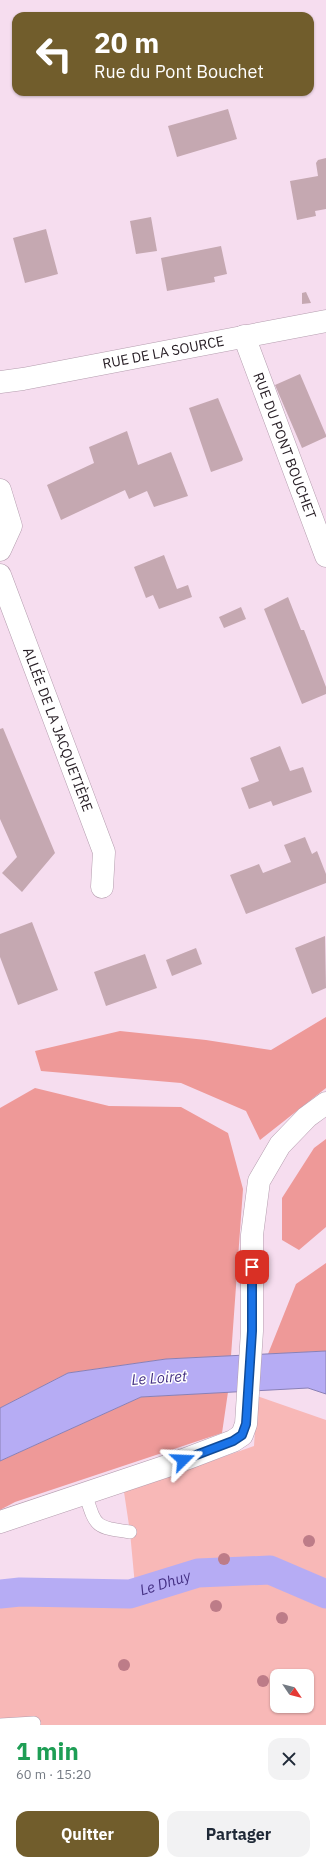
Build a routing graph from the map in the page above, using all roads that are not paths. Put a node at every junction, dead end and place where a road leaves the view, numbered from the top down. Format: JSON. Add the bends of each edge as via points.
{"nodes":[{"id":1,"x":326,"y":320,"type":"edge"},
{"id":2,"x":244,"y":336,"type":"junction"},
{"id":3,"x":0,"y":382,"type":"edge"},
{"id":4,"x":0,"y":490,"type":"edge"},
{"id":5,"x":0,"y":550,"type":"edge"},
{"id":6,"x":326,"y":556,"type":"edge"},
{"id":7,"x":0,"y":575,"type":"edge"},
{"id":8,"x":102,"y":887,"type":"dead end"},
{"id":9,"x":326,"y":1103,"type":"edge"},
{"id":10,"x":85,"y":1493,"type":"junction"},
{"id":11,"x":0,"y":1522,"type":"edge"},
{"id":12,"x":130,"y":1532,"type":"dead end"},
{"id":13,"x":34,"y":1723,"type":"dead end"},
{"id":14,"x":0,"y":1725,"type":"edge"}],
"edges":[{"from":1,"to":2,"type":"street","name":"RUE DE LA SOURCE"},
{"from":2,"to":3,"type":"street","name":"RUE DE LA SOURCE"},
{"from":2,"to":6,"type":"street","name":"RUE DU PONT BOUCHET"},
{"from":4,"to":5,"type":"street","via":[[11,526]]},
{"from":7,"to":8,"type":"street","name":"ALLÉE DE LA JACQUETIÈRE","via":[[104,852]]},
{"from":9,"to":10,"type":"street","via":[[308,1116],[280,1145],[259,1181],[252,1235],[252,1331],[246,1424],[242,1435],[233,1441],[170,1465]]},
{"from":10,"to":11,"type":"street"},
{"from":10,"to":12,"type":"lane","via":[[98,1525]]},
{"from":13,"to":14,"type":"lane"}]}
